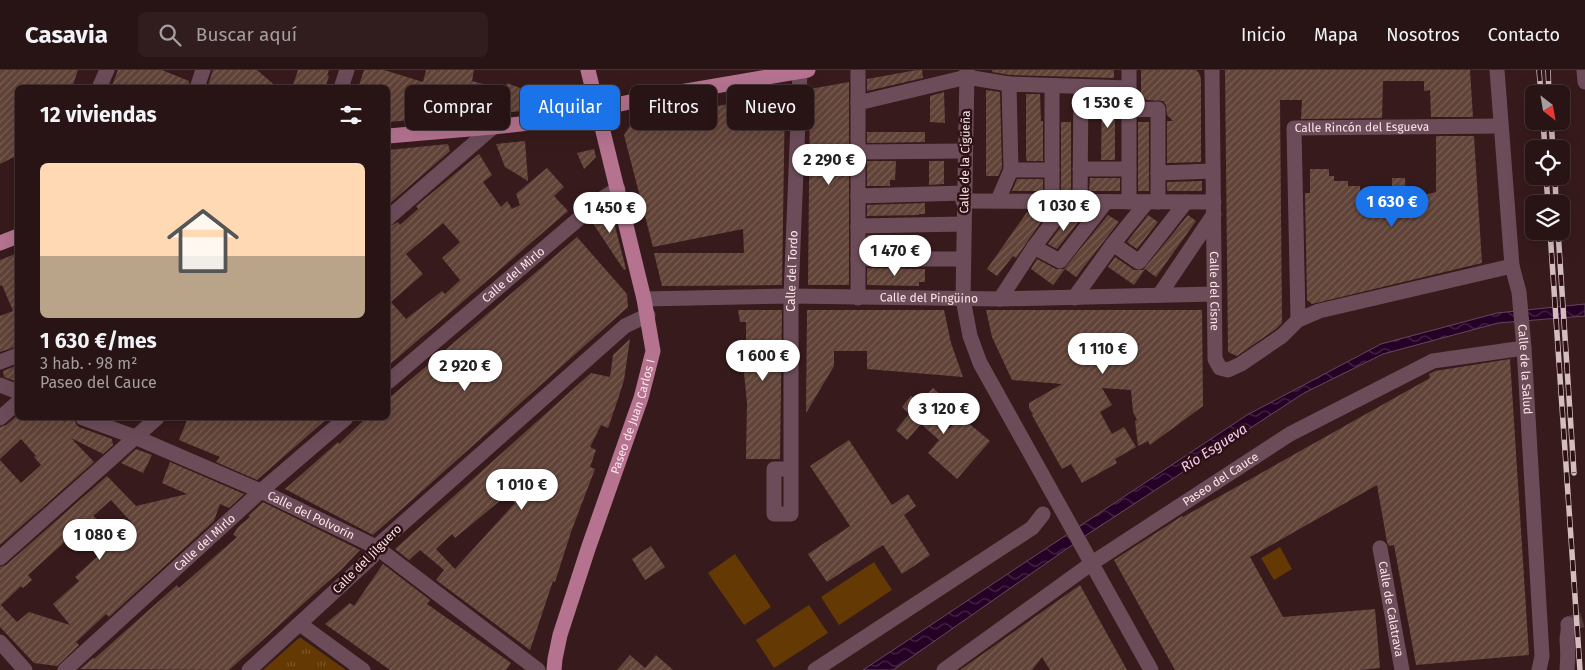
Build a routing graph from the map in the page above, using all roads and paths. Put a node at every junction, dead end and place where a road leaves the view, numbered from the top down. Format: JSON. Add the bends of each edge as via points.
{"nodes":[{"id":1,"x":107,"y":70,"type":"edge"},
{"id":2,"x":204,"y":70,"type":"edge"},
{"id":3,"x":347,"y":70,"type":"edge"},
{"id":4,"x":588,"y":70,"type":"edge"},
{"id":5,"x":858,"y":70,"type":"edge"},
{"id":6,"x":1129,"y":70,"type":"edge"},
{"id":7,"x":1212,"y":70,"type":"edge"},
{"id":8,"x":1498,"y":70,"type":"edge"},
{"id":9,"x":1584,"y":70,"type":"edge"},
{"id":10,"x":804,"y":71,"type":"edge"},
{"id":11,"x":967,"y":74,"type":"edge"},
{"id":12,"x":1585,"y":82,"type":"edge"},
{"id":13,"x":1009,"y":84,"type":"junction"},
{"id":14,"x":100,"y":85,"type":"edge"},
{"id":15,"x":198,"y":85,"type":"edge"},
{"id":16,"x":341,"y":85,"type":"edge"},
{"id":17,"x":592,"y":85,"type":"edge"},
{"id":18,"x":1052,"y":86,"type":"junction"},
{"id":19,"x":1081,"y":86,"type":"junction"},
{"id":20,"x":1129,"y":88,"type":"junction"},
{"id":21,"x":858,"y":103,"type":"junction"},
{"id":22,"x":620,"y":104,"type":"edge"},
{"id":23,"x":1129,"y":110,"type":"junction"},
{"id":24,"x":1501,"y":126,"type":"junction"},
{"id":25,"x":467,"y":130,"type":"edge"},
{"id":26,"x":491,"y":130,"type":"edge"},
{"id":27,"x":603,"y":130,"type":"edge"},
{"id":28,"x":390,"y":136,"type":"edge"},
{"id":29,"x":965,"y":151,"type":"junction"},
{"id":30,"x":858,"y":152,"type":"junction"},
{"id":31,"x":1080,"y":169,"type":"junction"},
{"id":32,"x":1011,"y":170,"type":"junction"},
{"id":33,"x":1052,"y":170,"type":"junction"},
{"id":34,"x":1129,"y":170,"type":"junction"},
{"id":35,"x":1213,"y":172,"type":"junction"},
{"id":36,"x":1158,"y":174,"type":"junction"},
{"id":37,"x":618,"y":190,"type":"junction"},
{"id":38,"x":858,"y":196,"type":"junction"},
{"id":39,"x":964,"y":197,"type":"junction"},
{"id":40,"x":998,"y":200,"type":"junction"},
{"id":41,"x":1052,"y":201,"type":"junction"},
{"id":42,"x":1074,"y":202,"type":"junction"},
{"id":43,"x":1106,"y":202,"type":"junction"},
{"id":44,"x":1129,"y":202,"type":"junction"},
{"id":45,"x":1153,"y":202,"type":"junction"},
{"id":46,"x":1186,"y":202,"type":"junction"},
{"id":47,"x":1214,"y":208,"type":"junction"},
{"id":48,"x":390,"y":216,"type":"edge"},
{"id":49,"x":963,"y":224,"type":"junction"},
{"id":50,"x":858,"y":226,"type":"junction"},
{"id":51,"x":15,"y":237,"type":"edge"},
{"id":52,"x":0,"y":243,"type":"edge"},
{"id":53,"x":1113,"y":244,"type":"junction"},
{"id":54,"x":1034,"y":247,"type":"junction"},
{"id":55,"x":858,"y":259,"type":"junction"},
{"id":56,"x":963,"y":259,"type":"junction"},
{"id":57,"x":1512,"y":266,"type":"junction"},
{"id":58,"x":1160,"y":294,"type":"junction"},
{"id":59,"x":1214,"y":294,"type":"junction"},
{"id":60,"x":791,"y":296,"type":"junction"},
{"id":61,"x":858,"y":298,"type":"junction"},
{"id":62,"x":1074,"y":298,"type":"junction"},
{"id":63,"x":644,"y":299,"type":"junction"},
{"id":64,"x":963,"y":299,"type":"junction"},
{"id":65,"x":1000,"y":299,"type":"junction"},
{"id":66,"x":648,"y":315,"type":"junction"},
{"id":67,"x":1298,"y":320,"type":"junction"},
{"id":68,"x":1524,"y":348,"type":"junction"},
{"id":69,"x":15,"y":356,"type":"edge"},
{"id":70,"x":0,"y":362,"type":"edge"},
{"id":71,"x":390,"y":380,"type":"edge"},
{"id":72,"x":0,"y":385,"type":"edge"},
{"id":73,"x":15,"y":391,"type":"edge"},
{"id":74,"x":15,"y":405,"type":"edge"},
{"id":75,"x":0,"y":418,"type":"edge"},
{"id":76,"x":88,"y":420,"type":"edge"},
{"id":77,"x":155,"y":420,"type":"edge"},
{"id":78,"x":344,"y":420,"type":"edge"},
{"id":79,"x":135,"y":437,"type":"junction"},
{"id":80,"x":791,"y":469,"type":"dead end"},
{"id":81,"x":261,"y":490,"type":"junction"},
{"id":82,"x":1043,"y":514,"type":"dead end"},
{"id":83,"x":376,"y":547,"type":"junction"},
{"id":84,"x":1380,"y":548,"type":"dead end"},
{"id":85,"x":0,"y":558,"type":"edge"},
{"id":86,"x":1089,"y":558,"type":"junction"},
{"id":87,"x":300,"y":624,"type":"junction"},
{"id":88,"x":1568,"y":624,"type":"dead end"},
{"id":89,"x":0,"y":642,"type":"edge"},
{"id":90,"x":1535,"y":669,"type":"edge"},
{"id":91,"x":26,"y":670,"type":"edge"},
{"id":92,"x":65,"y":670,"type":"edge"},
{"id":93,"x":248,"y":670,"type":"edge"},
{"id":94,"x":363,"y":670,"type":"edge"},
{"id":95,"x":538,"y":670,"type":"edge"},
{"id":96,"x":554,"y":670,"type":"edge"},
{"id":97,"x":815,"y":670,"type":"edge"},
{"id":98,"x":944,"y":670,"type":"edge"},
{"id":99,"x":1151,"y":670,"type":"edge"},
{"id":100,"x":1402,"y":670,"type":"edge"},
{"id":101,"x":1566,"y":670,"type":"edge"}],
"edges":[{"from":1,"to":14,"type":"street"},
{"from":2,"to":15,"type":"street"},
{"from":3,"to":16,"type":"street"},
{"from":4,"to":17,"type":"main road","name":"Paseo de Juan Carlos I"},
{"from":5,"to":21,"type":"street"},
{"from":6,"to":20,"type":"street"},
{"from":7,"to":35,"type":"street","name":"Calle del Cisne"},
{"from":8,"to":24,"type":"street","name":"Calle de la Salud"},
{"from":9,"to":12,"type":"street"},
{"from":10,"to":22,"type":"main road"},
{"from":10,"to":60,"type":"street","name":"Calle del Tordo"},
{"from":11,"to":13,"type":"street"},
{"from":11,"to":21,"type":"street"},
{"from":11,"to":29,"type":"street","name":"Calle de la Cigüeña"},
{"from":13,"to":18,"type":"street"},
{"from":13,"to":32,"type":"street"},
{"from":18,"to":19,"type":"street"},
{"from":18,"to":33,"type":"street"},
{"from":19,"to":20,"type":"street"},
{"from":19,"to":31,"type":"street"},
{"from":20,"to":23,"type":"street"},
{"from":21,"to":30,"type":"street"},
{"from":23,"to":34,"type":"street"},
{"from":23,"to":36,"type":"street","via":[[1158,109]]},
{"from":24,"to":57,"type":"street","name":"Calle de la Salud"},
{"from":24,"to":67,"type":"street","name":"Calle Rincón del Esgueva","via":[[1294,128]]},
{"from":25,"to":28,"type":"main road"},
{"from":26,"to":48,"type":"street"},
{"from":27,"to":37,"type":"main road","name":"Paseo de Juan Carlos I"},
{"from":29,"to":30,"type":"street"},
{"from":29,"to":39,"type":"street","name":"Calle de la Cigüeña"},
{"from":30,"to":38,"type":"street"},
{"from":31,"to":34,"type":"street"},
{"from":31,"to":42,"type":"street"},
{"from":32,"to":33,"type":"street"},
{"from":32,"to":40,"type":"street"},
{"from":33,"to":41,"type":"street"},
{"from":34,"to":44,"type":"street"},
{"from":35,"to":36,"type":"street"},
{"from":35,"to":47,"type":"street","name":"Calle del Cisne"},
{"from":36,"to":45,"type":"street"},
{"from":37,"to":63,"type":"main road","name":"Paseo de Juan Carlos I"},
{"from":37,"to":71,"type":"street","name":"Calle del Mirlo","via":[[602,198]]},
{"from":38,"to":39,"type":"street"},
{"from":38,"to":50,"type":"street"},
{"from":39,"to":40,"type":"street"},
{"from":39,"to":49,"type":"street","name":"Calle de la Cigüeña"},
{"from":40,"to":41,"type":"street"},
{"from":41,"to":42,"type":"street"},
{"from":42,"to":43,"type":"street"},
{"from":42,"to":54,"type":"street"},
{"from":43,"to":44,"type":"street"},
{"from":43,"to":54,"type":"street","via":[[1060,261]]},
{"from":44,"to":45,"type":"street"},
{"from":45,"to":46,"type":"street"},
{"from":45,"to":53,"type":"street"},
{"from":46,"to":47,"type":"street"},
{"from":46,"to":53,"type":"street","via":[[1139,262]]},
{"from":47,"to":58,"type":"street","name":"Calle del Cisne"},
{"from":47,"to":59,"type":"street","name":"Calle del Cisne"},
{"from":49,"to":50,"type":"street"},
{"from":49,"to":56,"type":"street","name":"Calle de la Cigüeña"},
{"from":50,"to":55,"type":"street"},
{"from":51,"to":52,"type":"main road"},
{"from":53,"to":62,"type":"street"},
{"from":54,"to":65,"type":"street"},
{"from":55,"to":56,"type":"street"},
{"from":55,"to":61,"type":"street"},
{"from":56,"to":64,"type":"street","name":"Calle de la Cigüeña"},
{"from":57,"to":67,"type":"street","via":[[1319,311]]},
{"from":57,"to":68,"type":"street","name":"Calle de la Salud","via":[[1519,292]]},
{"from":58,"to":59,"type":"street","name":"Calle del Pingüino"},
{"from":58,"to":62,"type":"street","name":"Calle del Pingüino"},
{"from":59,"to":67,"type":"street","name":"Calle del Cisne","via":[[1215,359],[1220,368],[1228,370],[1241,364],[1282,336]]},
{"from":60,"to":61,"type":"street","name":"Calle del Pingüino"},
{"from":60,"to":63,"type":"street","name":"Calle del Pingüino"},
{"from":60,"to":80,"type":"street","name":"Calle del Tordo"},
{"from":61,"to":64,"type":"street","name":"Calle del Pingüino"},
{"from":62,"to":65,"type":"street","name":"Calle del Pingüino"},
{"from":63,"to":66,"type":"main road","name":"Paseo de Juan Carlos I"},
{"from":64,"to":65,"type":"street","name":"Calle del Pingüino"},
{"from":64,"to":86,"type":"street","name":"Calle de la Cigüeña","via":[[970,336],[980,362]]},
{"from":66,"to":83,"type":"street","name":"Calle del Jilguero","via":[[625,326]]},
{"from":66,"to":96,"type":"main road","name":"Paseo de Juan Carlos I","via":[[653,351],[641,398],[560,635]]},
{"from":68,"to":86,"type":"street","name":"Paseo del Cauce","via":[[1433,361],[1290,434]]},
{"from":68,"to":90,"type":"street","name":"Calle de la Salud","via":[[1542,650]]},
{"from":69,"to":70,"type":"street"},
{"from":72,"to":73,"type":"street"},
{"from":74,"to":75,"type":"street"},
{"from":76,"to":79,"type":"street","name":"Calle del Polvorín"},
{"from":77,"to":79,"type":"street"},
{"from":78,"to":81,"type":"street","name":"Calle del Mirlo"},
{"from":79,"to":81,"type":"street","name":"Calle del Polvorín"},
{"from":79,"to":85,"type":"street"},
{"from":81,"to":83,"type":"street","name":"Calle del Polvorín"},
{"from":81,"to":92,"type":"street","name":"Calle del Mirlo"},
{"from":82,"to":97,"type":"street","via":[[1032,528]]},
{"from":83,"to":87,"type":"street","name":"Calle del Jilguero","via":[[372,557]]},
{"from":83,"to":95,"type":"street","name":"Calle del Polvorín"},
{"from":84,"to":100,"type":"street","name":"Calle de Calatrava"},
{"from":86,"to":98,"type":"street","name":"Paseo del Cauce"},
{"from":86,"to":99,"type":"street","name":"Calle de la Cigüeña"},
{"from":87,"to":93,"type":"street","name":"Calle del Jilguero"},
{"from":87,"to":94,"type":"street"},
{"from":88,"to":101,"type":"street"},
{"from":89,"to":91,"type":"street"}]}
